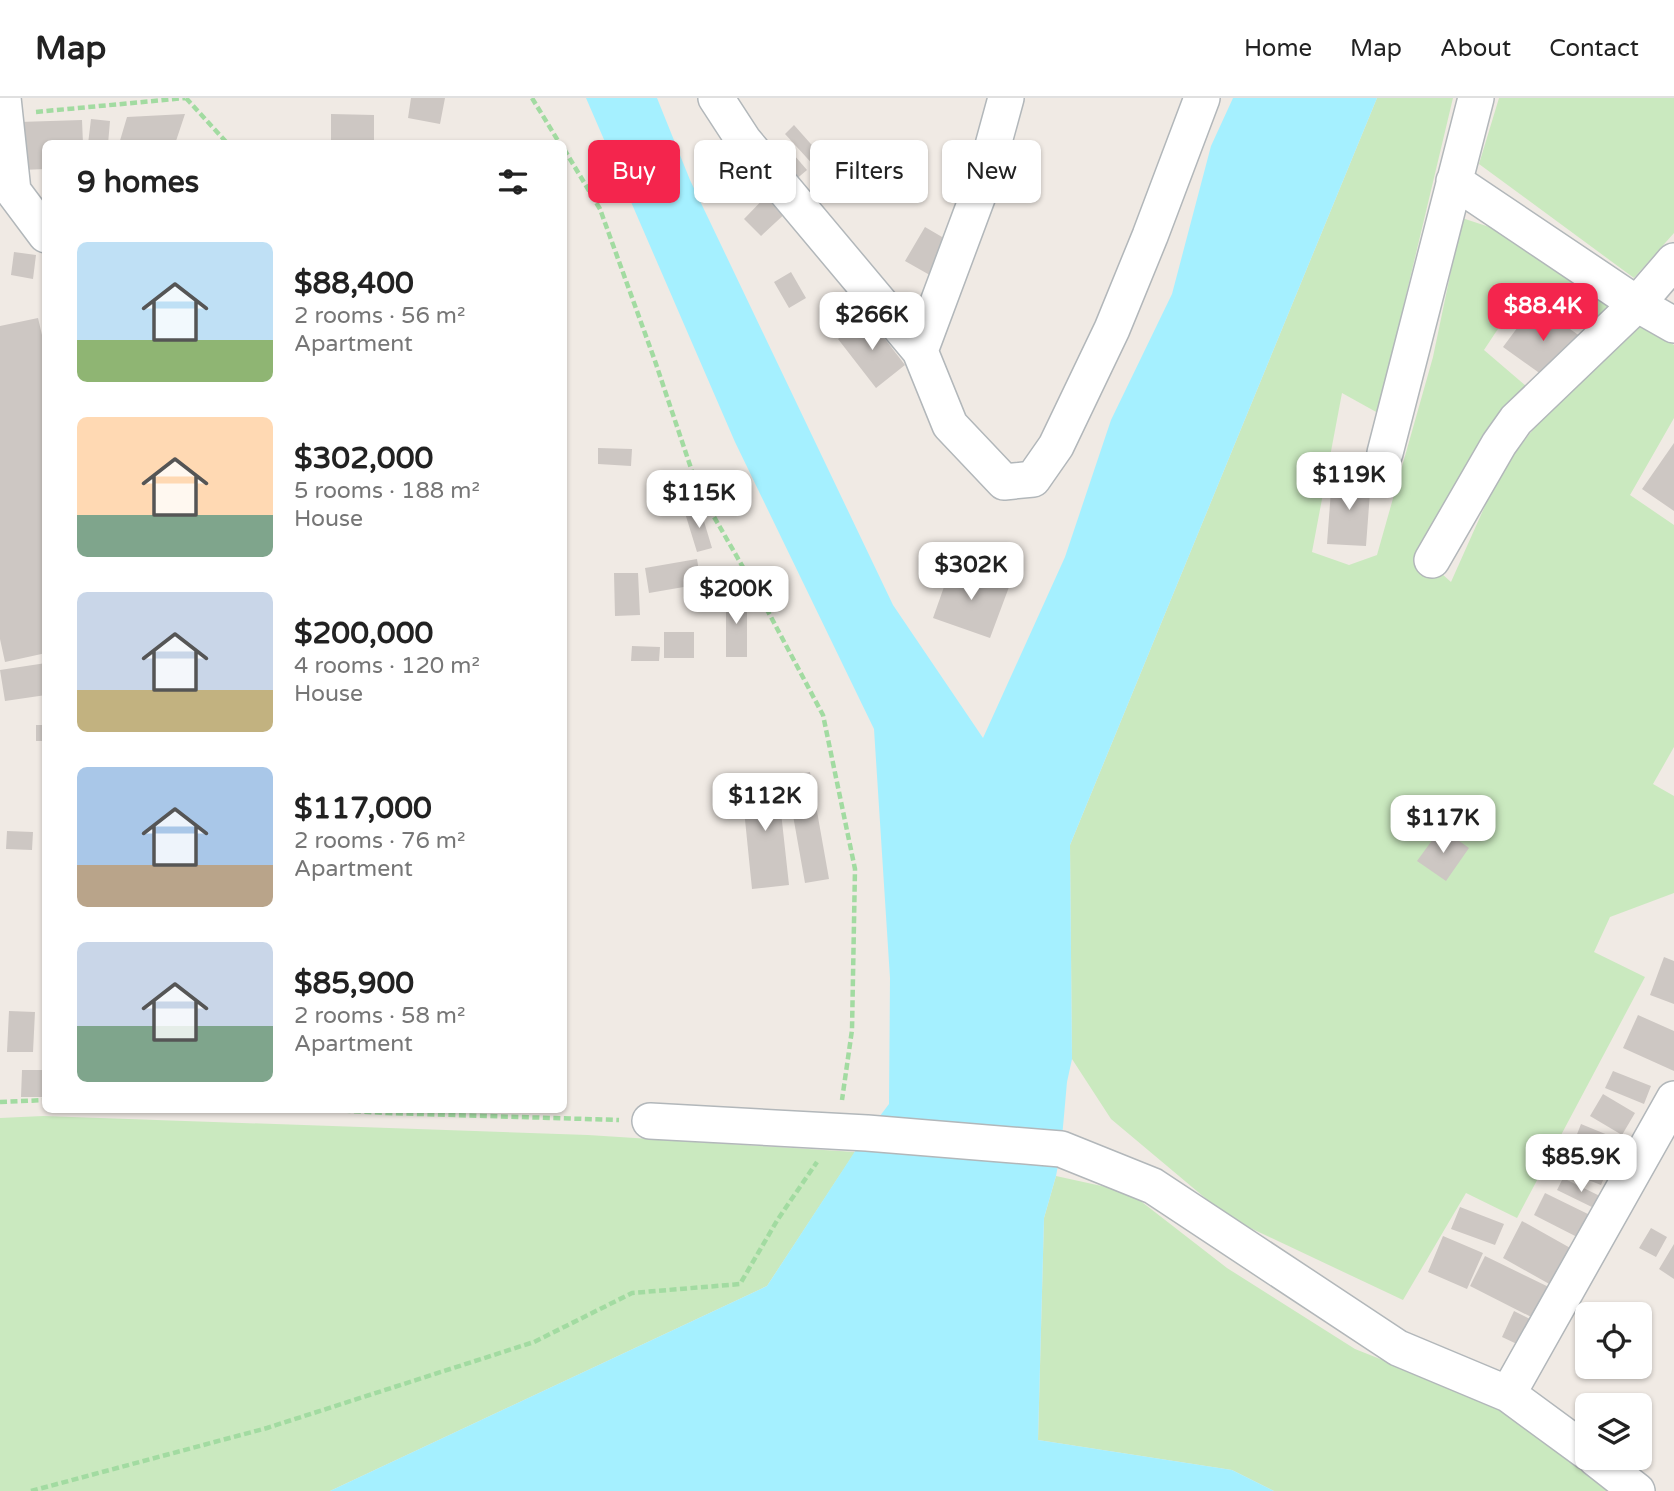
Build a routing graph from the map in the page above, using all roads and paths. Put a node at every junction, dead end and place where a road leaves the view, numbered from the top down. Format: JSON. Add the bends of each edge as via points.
{"nodes":[{"id":1,"x":186,"y":98,"type":"edge"},
{"id":2,"x":532,"y":98,"type":"edge"},
{"id":3,"x":716,"y":98,"type":"edge"},
{"id":4,"x":1006,"y":98,"type":"edge"},
{"id":5,"x":1202,"y":98,"type":"edge"},
{"id":6,"x":1476,"y":98,"type":"edge"},
{"id":7,"x":4,"y":107,"type":"edge"},
{"id":8,"x":224,"y":140,"type":"edge"},
{"id":9,"x":558,"y":140,"type":"edge"},
{"id":10,"x":567,"y":154,"type":"edge"},
{"id":11,"x":1454,"y":181,"type":"junction"},
{"id":12,"x":42,"y":229,"type":"edge"},
{"id":13,"x":1674,"y":261,"type":"edge"},
{"id":14,"x":1637,"y":304,"type":"junction"},
{"id":15,"x":1674,"y":325,"type":"edge"},
{"id":16,"x":920,"y":351,"type":"junction"},
{"id":17,"x":1385,"y":453,"type":"dead end"},
{"id":18,"x":1432,"y":560,"type":"dead end"},
{"id":19,"x":1674,"y":1099,"type":"edge"},
{"id":20,"x":42,"y":1100,"type":"edge"},
{"id":21,"x":0,"y":1102,"type":"edge"},
{"id":22,"x":374,"y":1113,"type":"edge"},
{"id":23,"x":650,"y":1121,"type":"joint"},
{"id":24,"x":838,"y":1131,"type":"junction"},
{"id":25,"x":1508,"y":1394,"type":"junction"},
{"id":26,"x":1575,"y":1443,"type":"edge"},
{"id":27,"x":1610,"y":1470,"type":"edge"},
{"id":28,"x":32,"y":1491,"type":"edge"},
{"id":29,"x":1637,"y":1491,"type":"edge"}],
"edges":[{"from":1,"to":7,"type":"path"},
{"from":1,"to":8,"type":"path"},
{"from":2,"to":9,"type":"path"},
{"from":3,"to":16,"type":"street","via":[[744,141]]},
{"from":4,"to":16,"type":"street","via":[[983,182]]},
{"from":5,"to":16,"type":"street","via":[[1112,329],[1056,446],[1032,479],[1004,482],[950,425]]},
{"from":6,"to":11,"type":"street"},
{"from":7,"to":12,"type":"street","via":[[13,191]]},
{"from":10,"to":24,"type":"path","via":[[600,209],[698,489],[822,715],[855,869],[852,1030]]},
{"from":11,"to":14,"type":"street"},
{"from":11,"to":17,"type":"street"},
{"from":13,"to":14,"type":"street"},
{"from":14,"to":15,"type":"street"},
{"from":14,"to":18,"type":"street","via":[[1516,419]]},
{"from":19,"to":25,"type":"street"},
{"from":20,"to":21,"type":"path"},
{"from":22,"to":23,"type":"path"},
{"from":23,"to":24,"type":"street"},
{"from":24,"to":25,"type":"street","via":[[1060,1149],[1153,1186],[1398,1348]]},
{"from":24,"to":28,"type":"path","via":[[740,1284],[632,1293],[534,1342],[267,1428]]},
{"from":25,"to":26,"type":"street"},
{"from":27,"to":29,"type":"street"}]}
